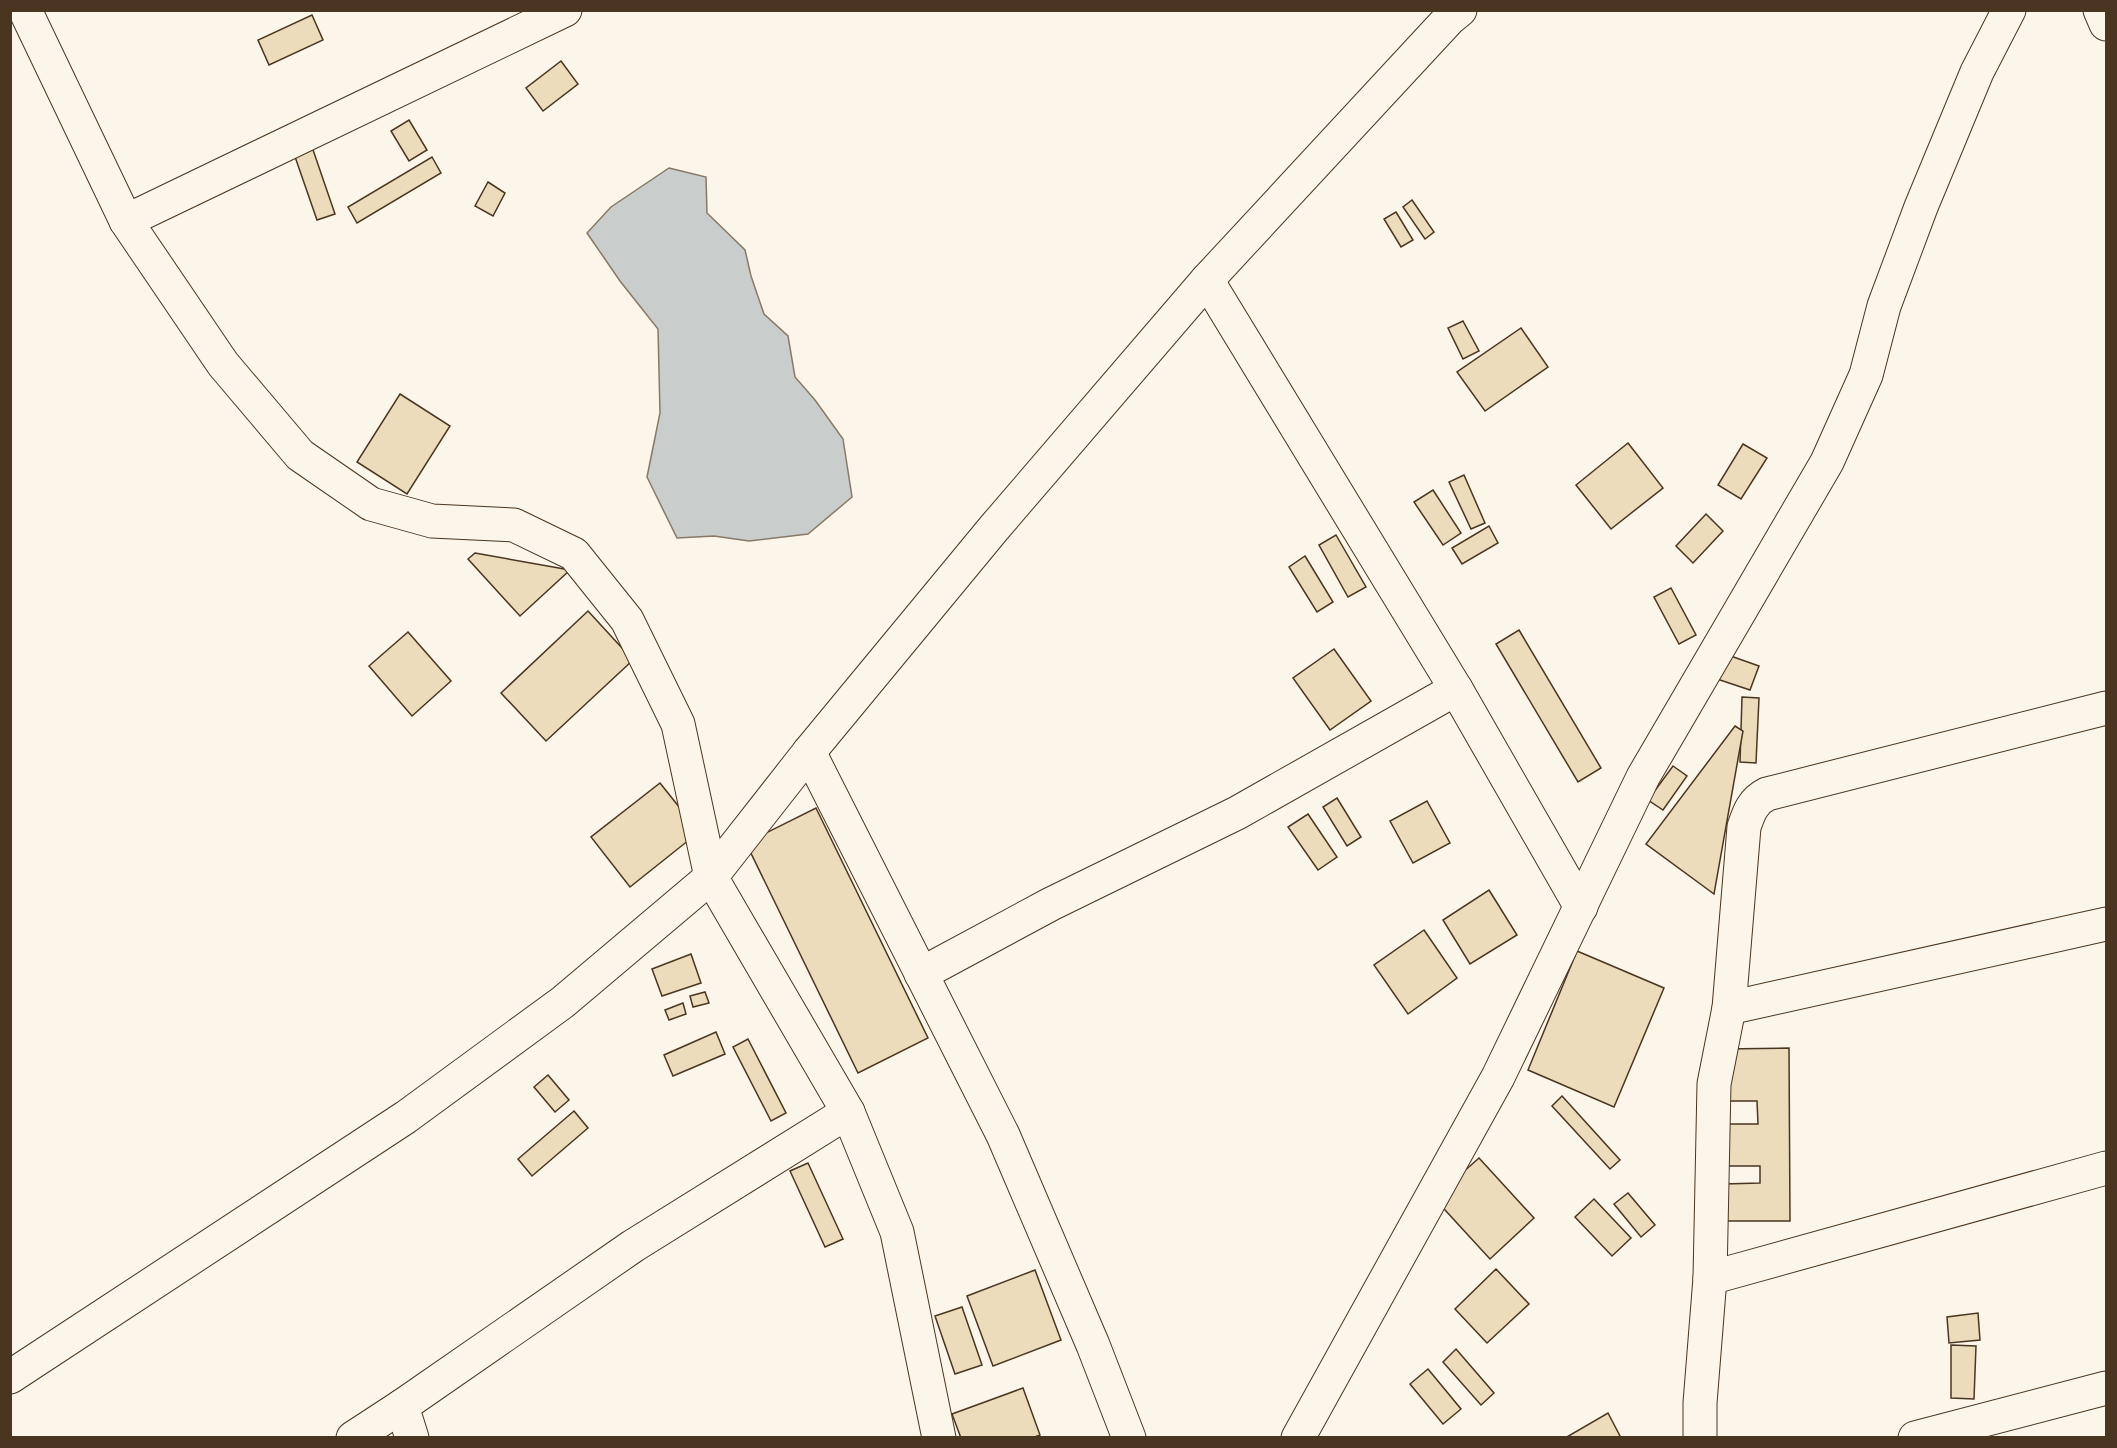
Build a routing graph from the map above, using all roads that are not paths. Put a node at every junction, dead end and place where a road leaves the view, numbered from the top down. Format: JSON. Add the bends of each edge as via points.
{"nodes":[{"id":1,"x":565,"y":10,"type":"edge"},
{"id":2,"x":2009,"y":10,"type":"edge"},
{"id":3,"x":2100,"y":10,"type":"edge"},
{"id":4,"x":1452,"y":13,"type":"edge"},
{"id":5,"x":20,"y":15,"type":"edge"},
{"id":6,"x":2106,"y":24,"type":"edge"},
{"id":7,"x":126,"y":221,"type":"junction"},
{"id":8,"x":1207,"y":280,"type":"junction"},
{"id":9,"x":1456,"y":689,"type":"junction"},
{"id":10,"x":2106,"y":708,"type":"edge"},
{"id":11,"x":809,"y":752,"type":"junction"},
{"id":12,"x":711,"y":877,"type":"junction"},
{"id":13,"x":1581,"y":907,"type":"junction"},
{"id":14,"x":2106,"y":924,"type":"edge"},
{"id":15,"x":921,"y":974,"type":"junction"},
{"id":16,"x":1729,"y":1008,"type":"junction"},
{"id":17,"x":848,"y":1112,"type":"junction"},
{"id":18,"x":2106,"y":1168,"type":"edge"},
{"id":19,"x":1710,"y":1278,"type":"junction"},
{"id":20,"x":10,"y":1377,"type":"edge"},
{"id":21,"x":2106,"y":1388,"type":"edge"},
{"id":22,"x":402,"y":1406,"type":"junction"},
{"id":23,"x":1307,"y":1433,"type":"edge"},
{"id":24,"x":353,"y":1437,"type":"edge"},
{"id":25,"x":412,"y":1437,"type":"edge"},
{"id":26,"x":939,"y":1437,"type":"edge"},
{"id":27,"x":1129,"y":1437,"type":"edge"},
{"id":28,"x":1700,"y":1437,"type":"edge"},
{"id":29,"x":1915,"y":1437,"type":"edge"}],
"edges":[{"from":1,"to":7,"type":"street"},
{"from":2,"to":13,"type":"street","via":[[1977,72],[1921,207],[1884,306],[1866,375],[1827,462],[1643,777]]},
{"from":3,"to":6,"type":"street"},
{"from":4,"to":8,"type":"street"},
{"from":5,"to":7,"type":"street"},
{"from":7,"to":12,"type":"street","via":[[223,364],[300,455],[371,504],[432,521],[514,525],[574,554],[627,620],[678,724]]},
{"from":8,"to":9,"type":"street"},
{"from":8,"to":11,"type":"street"},
{"from":9,"to":13,"type":"street"},
{"from":9,"to":15,"type":"street","via":[[1237,813],[1051,904]]},
{"from":10,"to":16,"type":"street","via":[[1767,794],[1756,800],[1744,827]]},
{"from":11,"to":12,"type":"street"},
{"from":11,"to":15,"type":"street"},
{"from":12,"to":17,"type":"street"},
{"from":12,"to":20,"type":"street","via":[[563,1002],[406,1117]]},
{"from":13,"to":23,"type":"street","via":[[1498,1077]]},
{"from":14,"to":16,"type":"street"},
{"from":15,"to":27,"type":"street","via":[[1003,1135]]},
{"from":16,"to":19,"type":"street","via":[[1714,1084]]},
{"from":17,"to":22,"type":"street","via":[[633,1246]]},
{"from":17,"to":26,"type":"street","via":[[897,1232]]},
{"from":18,"to":19,"type":"street"},
{"from":19,"to":28,"type":"street"},
{"from":21,"to":29,"type":"street"},
{"from":22,"to":24,"type":"street"},
{"from":22,"to":25,"type":"street"}]}
